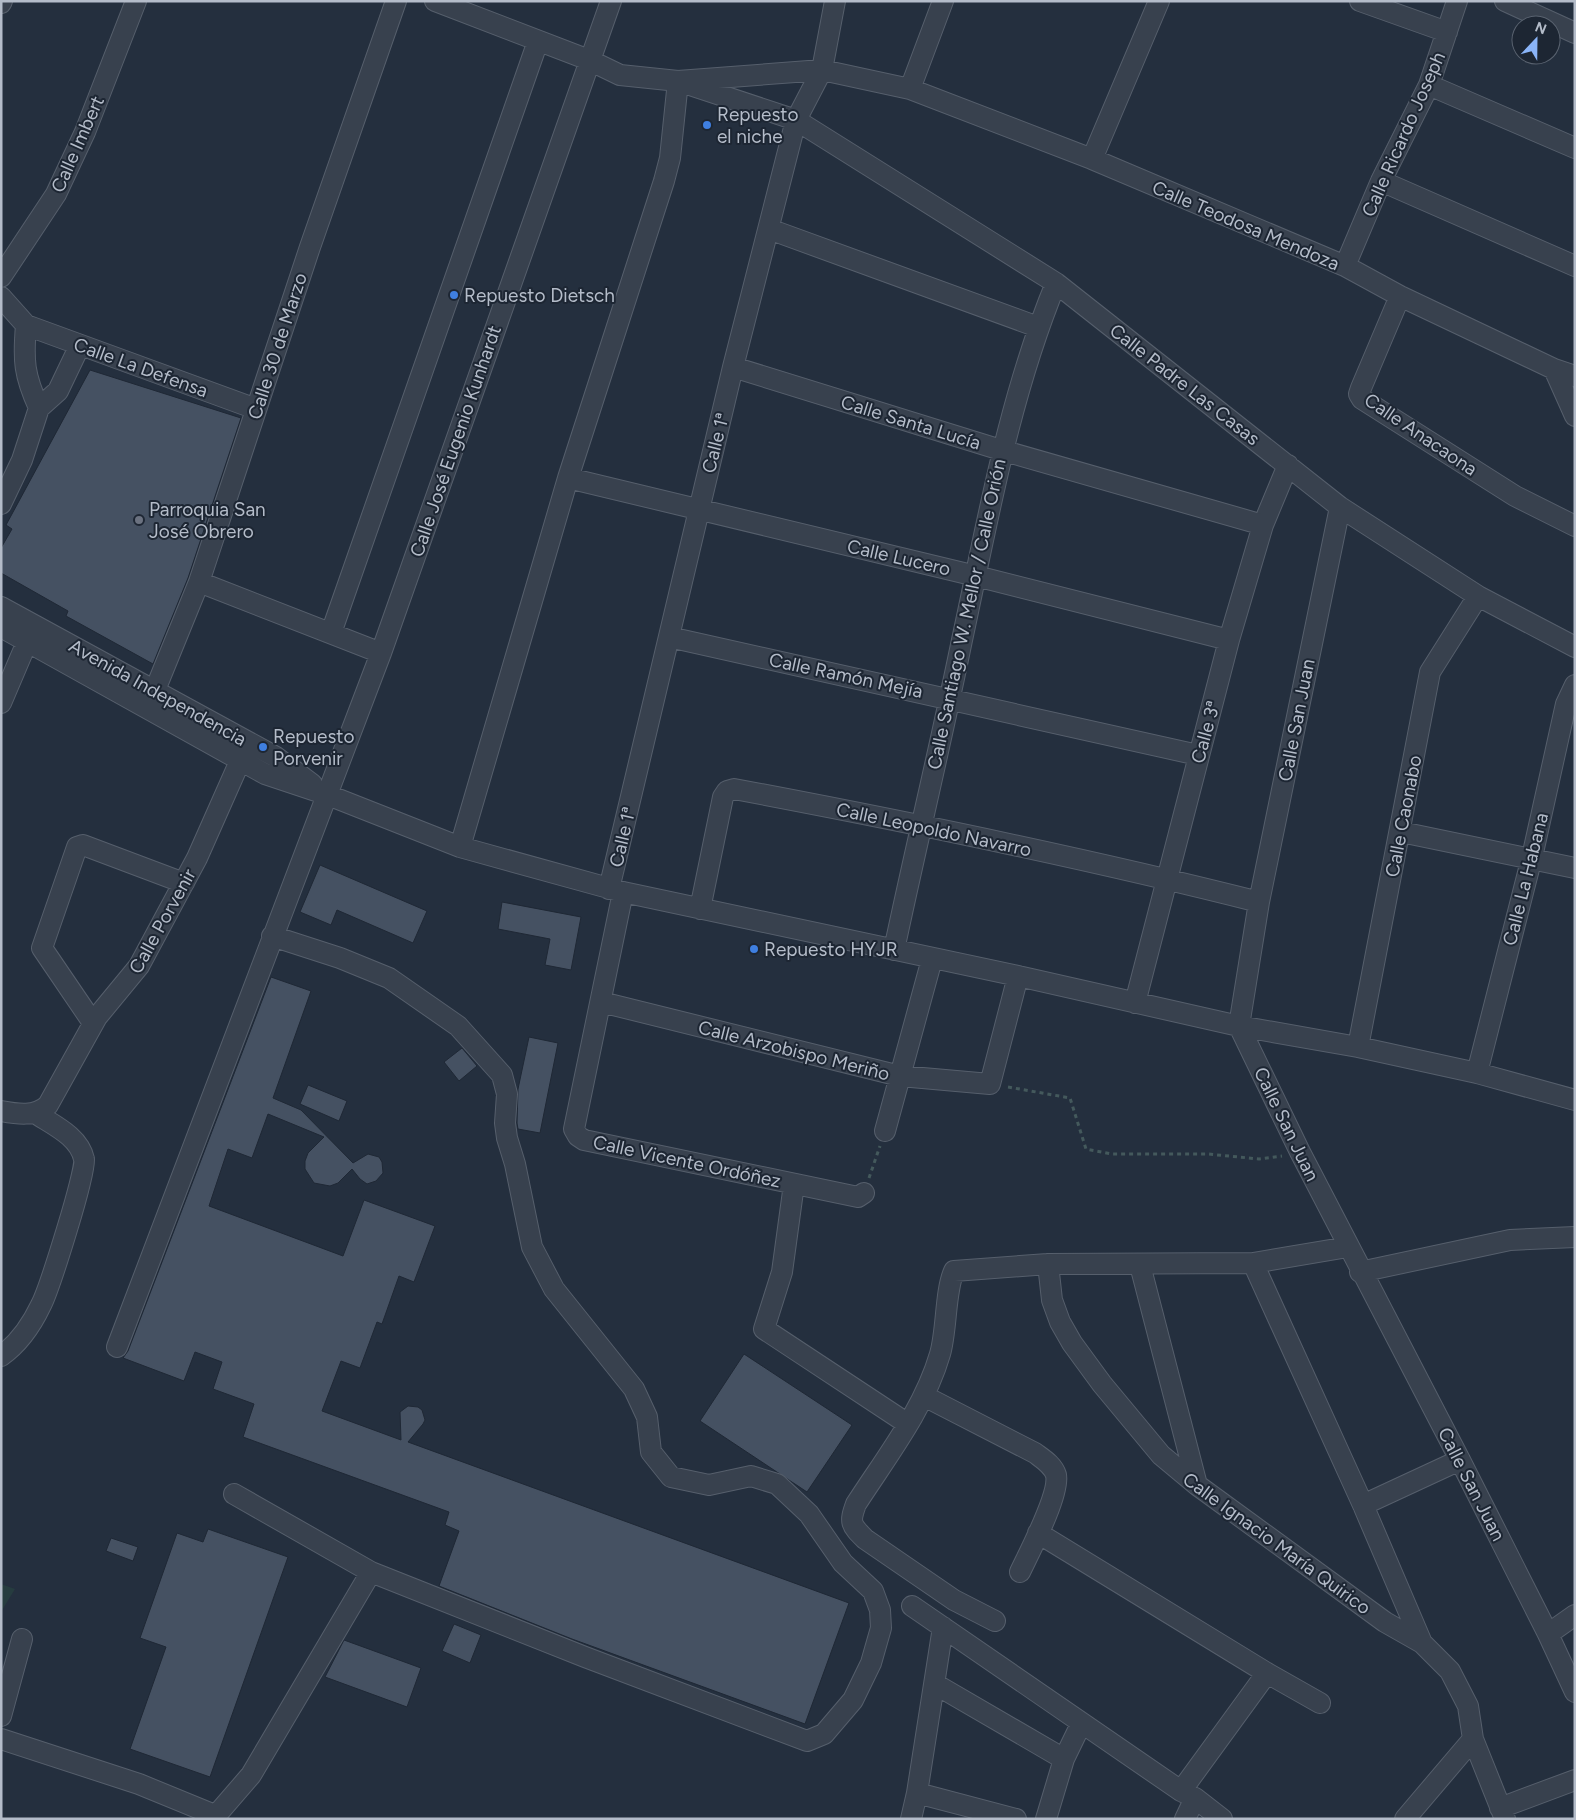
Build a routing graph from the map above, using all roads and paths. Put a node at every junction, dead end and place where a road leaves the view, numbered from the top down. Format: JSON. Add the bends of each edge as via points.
{"nodes":[{"id":1,"x":136,"y":1,"type":"edge"},
{"id":2,"x":396,"y":1,"type":"edge"},
{"id":3,"x":435,"y":1,"type":"edge"},
{"id":4,"x":611,"y":1,"type":"edge"},
{"id":5,"x":835,"y":1,"type":"edge"},
{"id":6,"x":942,"y":1,"type":"edge"},
{"id":7,"x":1159,"y":1,"type":"edge"},
{"id":8,"x":1360,"y":1,"type":"edge"},
{"id":9,"x":1457,"y":1,"type":"edge"},
{"id":10,"x":1505,"y":1,"type":"edge"},
{"id":11,"x":1448,"y":32,"type":"junction"},
{"id":12,"x":1575,"y":33,"type":"edge"},
{"id":13,"x":538,"y":41,"type":"junction"},
{"id":14,"x":589,"y":60,"type":"junction"},
{"id":15,"x":822,"y":70,"type":"junction"},
{"id":16,"x":678,"y":81,"type":"junction"},
{"id":17,"x":1429,"y":86,"type":"junction"},
{"id":18,"x":910,"y":89,"type":"junction"},
{"id":19,"x":796,"y":120,"type":"junction"},
{"id":20,"x":1575,"y":148,"type":"edge"},
{"id":21,"x":1092,"y":159,"type":"junction"},
{"id":22,"x":1381,"y":181,"type":"junction"},
{"id":23,"x":769,"y":229,"type":"junction"},
{"id":24,"x":1345,"y":266,"type":"junction"},
{"id":25,"x":1575,"y":266,"type":"edge"},
{"id":26,"x":1,"y":277,"type":"edge"},
{"id":27,"x":1056,"y":283,"type":"junction"},
{"id":28,"x":1400,"y":296,"type":"junction"},
{"id":29,"x":1,"y":297,"type":"edge"},
{"id":30,"x":26,"y":325,"type":"junction"},
{"id":31,"x":1038,"y":327,"type":"junction"},
{"id":32,"x":80,"y":345,"type":"junction"},
{"id":33,"x":733,"y":367,"type":"junction"},
{"id":34,"x":1554,"y":369,"type":"junction"},
{"id":35,"x":1575,"y":376,"type":"edge"},
{"id":36,"x":39,"y":408,"type":"junction"},
{"id":37,"x":256,"y":409,"type":"junction"},
{"id":38,"x":1575,"y":416,"type":"edge"},
{"id":39,"x":1001,"y":450,"type":"junction"},
{"id":40,"x":1288,"y":465,"type":"junction"},
{"id":41,"x":568,"y":478,"type":"junction"},
{"id":42,"x":1,"y":504,"type":"edge"},
{"id":43,"x":1340,"y":507,"type":"junction"},
{"id":44,"x":699,"y":510,"type":"junction"},
{"id":45,"x":1263,"y":525,"type":"junction"},
{"id":46,"x":1575,"y":526,"type":"edge"},
{"id":47,"x":976,"y":576,"type":"junction"},
{"id":48,"x":198,"y":582,"type":"junction"},
{"id":49,"x":1478,"y":596,"type":"junction"},
{"id":50,"x":1,"y":607,"type":"edge"},
{"id":51,"x":1,"y":627,"type":"edge"},
{"id":52,"x":331,"y":633,"type":"junction"},
{"id":53,"x":669,"y":636,"type":"junction"},
{"id":54,"x":1229,"y":640,"type":"junction"},
{"id":55,"x":27,"y":642,"type":"junction"},
{"id":56,"x":1575,"y":647,"type":"edge"},
{"id":57,"x":381,"y":652,"type":"junction"},
{"id":58,"x":1575,"y":685,"type":"edge"},
{"id":59,"x":155,"y":690,"type":"junction"},
{"id":60,"x":950,"y":698,"type":"junction"},
{"id":61,"x":1,"y":703,"type":"edge"},
{"id":62,"x":1198,"y":755,"type":"junction"},
{"id":63,"x":240,"y":761,"type":"junction"},
{"id":64,"x":328,"y":795,"type":"junction"},
{"id":65,"x":920,"y":824,"type":"junction"},
{"id":66,"x":1401,"y":832,"type":"junction"},
{"id":67,"x":460,"y":847,"type":"junction"},
{"id":68,"x":1532,"y":857,"type":"junction"},
{"id":69,"x":1575,"y":868,"type":"edge"},
{"id":70,"x":1167,"y":879,"type":"junction"},
{"id":71,"x":184,"y":883,"type":"junction"},
{"id":72,"x":616,"y":891,"type":"junction"},
{"id":73,"x":1259,"y":902,"type":"junction"},
{"id":74,"x":700,"y":909,"type":"junction"},
{"id":75,"x":272,"y":936,"type":"junction"},
{"id":76,"x":894,"y":950,"type":"junction"},
{"id":77,"x":932,"y":959,"type":"junction"},
{"id":78,"x":1018,"y":976,"type":"junction"},
{"id":79,"x":601,"y":1002,"type":"junction"},
{"id":80,"x":1135,"y":1002,"type":"junction"},
{"id":81,"x":93,"y":1024,"type":"junction"},
{"id":82,"x":1239,"y":1026,"type":"junction"},
{"id":83,"x":1358,"y":1048,"type":"junction"},
{"id":84,"x":1477,"y":1073,"type":"junction"},
{"id":85,"x":900,"y":1076,"type":"junction"},
{"id":86,"x":990,"y":1084,"type":"junction"},
{"id":87,"x":1575,"y":1100,"type":"edge"},
{"id":88,"x":1,"y":1111,"type":"edge"},
{"id":89,"x":35,"y":1113,"type":"junction"},
{"id":90,"x":885,"y":1131,"type":"joint"},
{"id":91,"x":1300,"y":1152,"type":"junction"},
{"id":92,"x":794,"y":1184,"type":"junction"},
{"id":93,"x":864,"y":1193,"type":"joint"},
{"id":94,"x":1575,"y":1237,"type":"edge"},
{"id":95,"x":1348,"y":1247,"type":"junction"},
{"id":96,"x":1048,"y":1264,"type":"junction"},
{"id":97,"x":1253,"y":1264,"type":"junction"},
{"id":98,"x":1140,"y":1265,"type":"junction"},
{"id":99,"x":1360,"y":1272,"type":"junction"},
{"id":100,"x":117,"y":1347,"type":"dead end"},
{"id":101,"x":1,"y":1356,"type":"edge"},
{"id":102,"x":924,"y":1396,"type":"junction"},
{"id":103,"x":908,"y":1424,"type":"junction"},
{"id":104,"x":1460,"y":1460,"type":"junction"},
{"id":105,"x":1197,"y":1485,"type":"junction"},
{"id":106,"x":234,"y":1494,"type":"dead end"},
{"id":107,"x":1363,"y":1505,"type":"junction"},
{"id":108,"x":1038,"y":1533,"type":"junction"},
{"id":109,"x":371,"y":1572,"type":"junction"},
{"id":110,"x":1020,"y":1572,"type":"dead end"},
{"id":111,"x":912,"y":1606,"type":"dead end"},
{"id":112,"x":1575,"y":1615,"type":"edge"},
{"id":113,"x":995,"y":1621,"type":"dead end"},
{"id":114,"x":942,"y":1627,"type":"junction"},
{"id":115,"x":1548,"y":1634,"type":"junction"},
{"id":116,"x":22,"y":1639,"type":"dead end"},
{"id":117,"x":1422,"y":1643,"type":"junction"},
{"id":118,"x":1267,"y":1673,"type":"junction"},
{"id":119,"x":935,"y":1684,"type":"junction"},
{"id":120,"x":1575,"y":1692,"type":"edge"},
{"id":121,"x":1320,"y":1703,"type":"dead end"},
{"id":122,"x":1,"y":1716,"type":"edge"},
{"id":123,"x":1081,"y":1724,"type":"junction"},
{"id":124,"x":1,"y":1739,"type":"edge"},
{"id":125,"x":1473,"y":1739,"type":"junction"},
{"id":126,"x":1064,"y":1759,"type":"junction"},
{"id":127,"x":1575,"y":1780,"type":"edge"},
{"id":128,"x":917,"y":1793,"type":"junction"},
{"id":129,"x":1188,"y":1795,"type":"junction"},
{"id":130,"x":1502,"y":1814,"type":"edge"},
{"id":131,"x":215,"y":1817,"type":"edge"},
{"id":132,"x":910,"y":1819,"type":"edge"},
{"id":133,"x":1016,"y":1819,"type":"edge"},
{"id":134,"x":1046,"y":1819,"type":"edge"},
{"id":135,"x":1185,"y":1819,"type":"edge"},
{"id":136,"x":1222,"y":1819,"type":"edge"},
{"id":137,"x":1405,"y":1819,"type":"edge"}],
"edges":[{"from":1,"to":26,"type":"street","name":"Calle Imbert","via":[[85,132],[56,194]]},
{"from":2,"to":37,"type":"street","name":"Calle 30 de Marzo"},
{"from":3,"to":13,"type":"street"},
{"from":4,"to":14,"type":"street","name":"Calle José Eugenio Kunhardt"},
{"from":5,"to":15,"type":"street","name":"Calle 1ª"},
{"from":6,"to":18,"type":"street"},
{"from":7,"to":21,"type":"street"},
{"from":8,"to":11,"type":"street"},
{"from":9,"to":11,"type":"street","name":"Calle Ricardo Joseph"},
{"from":10,"to":12,"type":"street"},
{"from":11,"to":17,"type":"street","name":"Calle Ricardo Joseph"},
{"from":13,"to":14,"type":"street"},
{"from":13,"to":52,"type":"street"},
{"from":14,"to":16,"type":"street","via":[[620,76]]},
{"from":14,"to":57,"type":"street","name":"Calle José Eugenio Kunhardt"},
{"from":15,"to":16,"type":"street","name":"Calle Teodosa Mendoza"},
{"from":15,"to":18,"type":"street","name":"Calle Teodosa Mendoza"},
{"from":15,"to":19,"type":"street","name":"Calle 1ª"},
{"from":16,"to":19,"type":"street","name":"Calle Padre Las Casas"},
{"from":16,"to":41,"type":"street","via":[[670,158],[664,180]]},
{"from":17,"to":20,"type":"street"},
{"from":17,"to":22,"type":"street","name":"Calle Ricardo Joseph"},
{"from":18,"to":21,"type":"street","name":"Calle Teodosa Mendoza"},
{"from":19,"to":23,"type":"street","name":"Calle 1ª"},
{"from":19,"to":27,"type":"street","name":"Calle Padre Las Casas"},
{"from":21,"to":24,"type":"street","name":"Calle Teodosa Mendoza"},
{"from":22,"to":24,"type":"street","name":"Calle Ricardo Joseph"},
{"from":22,"to":25,"type":"street"},
{"from":23,"to":31,"type":"street"},
{"from":23,"to":33,"type":"street","name":"Calle 1ª"},
{"from":24,"to":28,"type":"street","name":"Calle Teodosa Mendoza"},
{"from":27,"to":31,"type":"street","name":"Calle Santiago W. Mellor / Calle Orión"},
{"from":27,"to":40,"type":"street","name":"Calle Padre Las Casas"},
{"from":28,"to":34,"type":"street","name":"Calle Teodosa Mendoza"},
{"from":28,"to":46,"type":"street","name":"Calle Anacaona","via":[[1360,388],[1362,399],[1515,496]]},
{"from":29,"to":30,"type":"street","name":"Calle La Defensa"},
{"from":30,"to":32,"type":"street","name":"Calle La Defensa"},
{"from":30,"to":36,"type":"street","via":[[26,381]]},
{"from":31,"to":39,"type":"street","name":"Calle Santiago W. Mellor / Calle Orión"},
{"from":32,"to":36,"type":"street","via":[[58,391]]},
{"from":32,"to":37,"type":"street","name":"Calle La Defensa"},
{"from":33,"to":39,"type":"street","name":"Calle Santa Lucía"},
{"from":33,"to":44,"type":"street","name":"Calle 1ª"},
{"from":34,"to":35,"type":"street","name":"Calle Teodosa Mendoza"},
{"from":34,"to":38,"type":"street"},
{"from":36,"to":42,"type":"street","via":[[22,460]]},
{"from":37,"to":48,"type":"street","name":"Calle 30 de Marzo"},
{"from":39,"to":45,"type":"street","name":"Calle Santa Lucía"},
{"from":39,"to":47,"type":"street","name":"Calle Santiago W. Mellor / Calle Orión"},
{"from":40,"to":43,"type":"street","name":"Calle Padre Las Casas"},
{"from":40,"to":45,"type":"street","name":"Calle 3ª"},
{"from":41,"to":44,"type":"street","name":"Calle Lucero"},
{"from":41,"to":67,"type":"street"},
{"from":43,"to":49,"type":"street","name":"Calle Padre Las Casas"},
{"from":43,"to":73,"type":"street","name":"Calle San Juan"},
{"from":44,"to":47,"type":"street","name":"Calle Lucero"},
{"from":44,"to":53,"type":"street","name":"Calle 1ª"},
{"from":45,"to":54,"type":"street","name":"Calle 3ª"},
{"from":47,"to":54,"type":"street","name":"Calle Lucero"},
{"from":47,"to":60,"type":"street","name":"Calle Santiago W. Mellor / Calle Orión"},
{"from":48,"to":52,"type":"street"},
{"from":48,"to":59,"type":"street","name":"Calle 30 de Marzo"},
{"from":49,"to":56,"type":"street","name":"Calle Padre Las Casas"},
{"from":49,"to":66,"type":"street","name":"Calle Caonabo","via":[[1430,672]]},
{"from":50,"to":59,"type":"street","name":"Avenida Independencia"},
{"from":51,"to":55,"type":"street","name":"Avenida Independencia"},
{"from":52,"to":57,"type":"street"},
{"from":53,"to":60,"type":"street","name":"Calle Ramón Mejía"},
{"from":53,"to":72,"type":"street","name":"Calle 1ª"},
{"from":54,"to":62,"type":"street","name":"Calle 3ª"},
{"from":55,"to":61,"type":"street"},
{"from":55,"to":63,"type":"street","name":"Avenida Independencia"},
{"from":57,"to":64,"type":"street","name":"Calle José Eugenio Kunhardt"},
{"from":58,"to":68,"type":"street","name":"Calle La Habana","via":[[1566,704]]},
{"from":59,"to":64,"type":"street","name":"Avenida Independencia","via":[[276,756]]},
{"from":60,"to":62,"type":"street","name":"Calle Ramón Mejía"},
{"from":60,"to":65,"type":"street","name":"Calle Santiago W. Mellor / Calle Orión"},
{"from":62,"to":70,"type":"street","name":"Calle 3ª"},
{"from":63,"to":64,"type":"street","name":"Avenida Independencia","via":[[265,774]]},
{"from":63,"to":71,"type":"street","name":"Calle Porvenir"},
{"from":64,"to":67,"type":"street"},
{"from":64,"to":75,"type":"street","name":"Calle José Eugenio Kunhardt"},
{"from":65,"to":70,"type":"street","name":"Calle Leopoldo Navarro"},
{"from":65,"to":74,"type":"street","name":"Calle Leopoldo Navarro","via":[[734,789],[727,791],[723,797]]},
{"from":65,"to":76,"type":"street","name":"Calle Santiago W. Mellor / Calle Orión"},
{"from":66,"to":68,"type":"street"},
{"from":66,"to":83,"type":"street","name":"Calle Caonabo"},
{"from":67,"to":72,"type":"street"},
{"from":68,"to":69,"type":"street"},
{"from":68,"to":84,"type":"street","name":"Calle La Habana"},
{"from":70,"to":73,"type":"street","name":"Calle Leopoldo Navarro"},
{"from":70,"to":80,"type":"street","name":"Calle 3ª"},
{"from":71,"to":81,"type":"street","name":"Calle Porvenir","via":[[140,966],[105,1004]]},
{"from":71,"to":81,"type":"street","via":[[83,845],[77,847],[42,948]]},
{"from":72,"to":74,"type":"street"},
{"from":72,"to":79,"type":"street","name":"Calle Vicente Ordóñez"},
{"from":73,"to":82,"type":"street","name":"Calle San Juan"},
{"from":74,"to":76,"type":"street"},
{"from":75,"to":100,"type":"street","name":"Calle José Eugenio Kunhardt"},
{"from":75,"to":109,"type":"street","via":[[389,978],[458,1026],[502,1076],[507,1094],[507,1138],[532,1247],[554,1289],[634,1389],[647,1417],[651,1452],[671,1477],[709,1485],[751,1476],[777,1484],[809,1514],[843,1563],[872,1591],[880,1610],[881,1628],[871,1663],[853,1700],[824,1734],[808,1741]]},
{"from":76,"to":77,"type":"street"},
{"from":77,"to":78,"type":"street"},
{"from":77,"to":85,"type":"street"},
{"from":78,"to":80,"type":"street"},
{"from":78,"to":86,"type":"street"},
{"from":79,"to":85,"type":"street","name":"Calle Arzobispo Meriño"},
{"from":79,"to":92,"type":"street","name":"Calle Vicente Ordóñez","via":[[574,1129],[578,1136],[584,1140]]},
{"from":80,"to":82,"type":"street"},
{"from":81,"to":89,"type":"street","name":"Calle Porvenir","via":[[48,1105]]},
{"from":82,"to":83,"type":"street"},
{"from":82,"to":91,"type":"street","name":"Calle San Juan"},
{"from":83,"to":84,"type":"street"},
{"from":84,"to":87,"type":"street"},
{"from":85,"to":86,"type":"street","name":"Calle Arzobispo Meriño"},
{"from":85,"to":90,"type":"street"},
{"from":86,"to":91,"type":"path","via":[[1070,1098],[1086,1149],[1112,1154],[1208,1154],[1259,1159]]},
{"from":88,"to":89,"type":"street"},
{"from":89,"to":101,"type":"street","via":[[72,1137],[85,1159],[80,1185],[41,1305],[16,1346]]},
{"from":90,"to":93,"type":"path"},
{"from":91,"to":95,"type":"street","name":"Calle San Juan"},
{"from":92,"to":93,"type":"street","name":"Calle Vicente Ordóñez","via":[[858,1197]]},
{"from":92,"to":103,"type":"street","via":[[782,1272],[764,1329]]},
{"from":94,"to":99,"type":"street","via":[[1510,1240]]},
{"from":95,"to":97,"type":"street"},
{"from":95,"to":99,"type":"street","name":"Calle San Juan"},
{"from":96,"to":98,"type":"street"},
{"from":96,"to":102,"type":"street","via":[[954,1271],[943,1342]]},
{"from":96,"to":105,"type":"street","name":"Calle Ignacio María Quirico","via":[[1052,1300],[1072,1343],[1161,1455]]},
{"from":97,"to":98,"type":"street"},
{"from":97,"to":107,"type":"street"},
{"from":98,"to":105,"type":"street"},
{"from":99,"to":104,"type":"street","name":"Calle San Juan"},
{"from":102,"to":103,"type":"street"},
{"from":102,"to":108,"type":"street","via":[[1035,1453],[1048,1463],[1056,1475],[1055,1492]]},
{"from":103,"to":113,"type":"street","via":[[856,1504],[850,1518],[853,1527],[865,1540],[954,1600]]},
{"from":104,"to":107,"type":"street"},
{"from":104,"to":115,"type":"street","name":"Calle San Juan"},
{"from":105,"to":117,"type":"street","name":"Calle Ignacio María Quirico","via":[[1385,1622]]},
{"from":106,"to":109,"type":"street"},
{"from":107,"to":117,"type":"street"},
{"from":108,"to":110,"type":"street"},
{"from":108,"to":118,"type":"street"},
{"from":109,"to":131,"type":"street","via":[[252,1775]]},
{"from":111,"to":114,"type":"street"},
{"from":112,"to":115,"type":"street"},
{"from":114,"to":119,"type":"street"},
{"from":114,"to":123,"type":"street"},
{"from":115,"to":120,"type":"street","name":"Calle San Juan"},
{"from":116,"to":122,"type":"street"},
{"from":117,"to":125,"type":"street","name":"Calle Ignacio María Quirico","via":[[1450,1671],[1468,1706]]},
{"from":118,"to":121,"type":"street"},
{"from":118,"to":129,"type":"street"},
{"from":119,"to":126,"type":"street"},
{"from":119,"to":128,"type":"street"},
{"from":123,"to":126,"type":"street"},
{"from":123,"to":129,"type":"street"},
{"from":124,"to":131,"type":"street","via":[[139,1784]]},
{"from":125,"to":130,"type":"street","name":"Calle Ignacio María Quirico"},
{"from":125,"to":137,"type":"street"},
{"from":126,"to":134,"type":"street"},
{"from":127,"to":130,"type":"street"},
{"from":128,"to":132,"type":"street"},
{"from":128,"to":133,"type":"street"},
{"from":129,"to":135,"type":"street"},
{"from":129,"to":136,"type":"street"}]}
